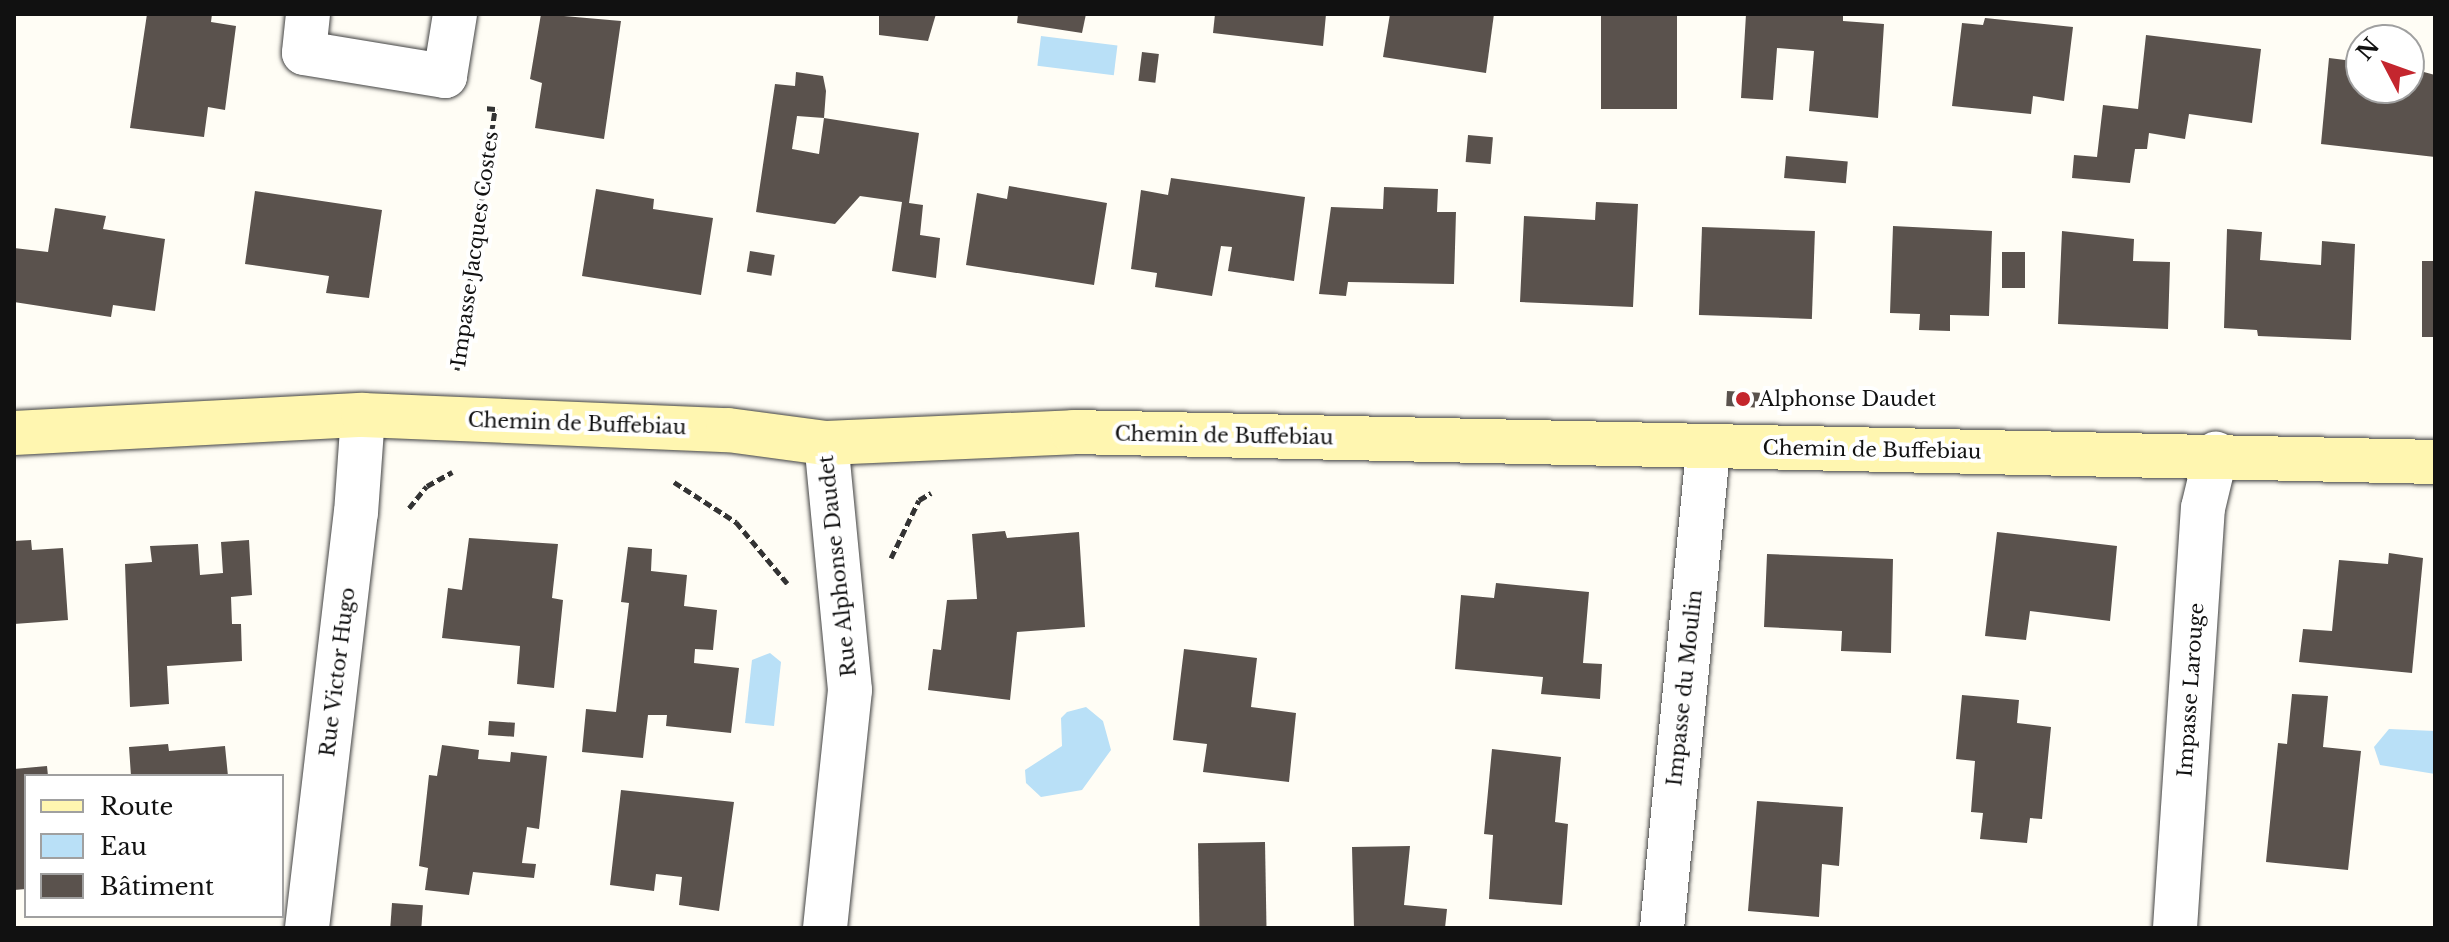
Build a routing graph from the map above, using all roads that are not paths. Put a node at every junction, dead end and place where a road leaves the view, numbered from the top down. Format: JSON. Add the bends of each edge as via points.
{"nodes":[{"id":1,"x":308,"y":14,"type":"edge"},
{"id":2,"x":455,"y":14,"type":"edge"},
{"id":3,"x":363,"y":415,"type":"junction"},
{"id":4,"x":14,"y":433,"type":"edge"},
{"id":5,"x":826,"y":443,"type":"junction"},
{"id":6,"x":1708,"y":448,"type":"junction"},
{"id":7,"x":2216,"y":454,"type":"junction"},
{"id":8,"x":2435,"y":462,"type":"edge"},
{"id":9,"x":307,"y":928,"type":"edge"},
{"id":10,"x":825,"y":928,"type":"edge"},
{"id":11,"x":1662,"y":928,"type":"edge"},
{"id":12,"x":2175,"y":928,"type":"edge"}],
"edges":[{"from":1,"to":2,"type":"street","via":[[304,53],[445,76]]},
{"from":3,"to":4,"type":"street","name":"Chemin de Buffebiau"},
{"from":3,"to":5,"type":"street","name":"Chemin de Buffebiau","via":[[728,430]]},
{"from":3,"to":9,"type":"street","name":"Rue Victor Hugo","via":[[355,528]]},
{"from":5,"to":6,"type":"street","name":"Chemin de Buffebiau","via":[[1073,432]]},
{"from":5,"to":10,"type":"street","name":"Rue Alphonse Daudet","via":[[850,690]]},
{"from":6,"to":7,"type":"street","name":"Chemin de Buffebiau"},
{"from":6,"to":11,"type":"street","name":"Impasse du Moulin"},
{"from":7,"to":8,"type":"street","name":"Chemin de Buffebiau"},
{"from":7,"to":12,"type":"street","name":"Impasse Larouge","via":[[2203,508]]}]}
